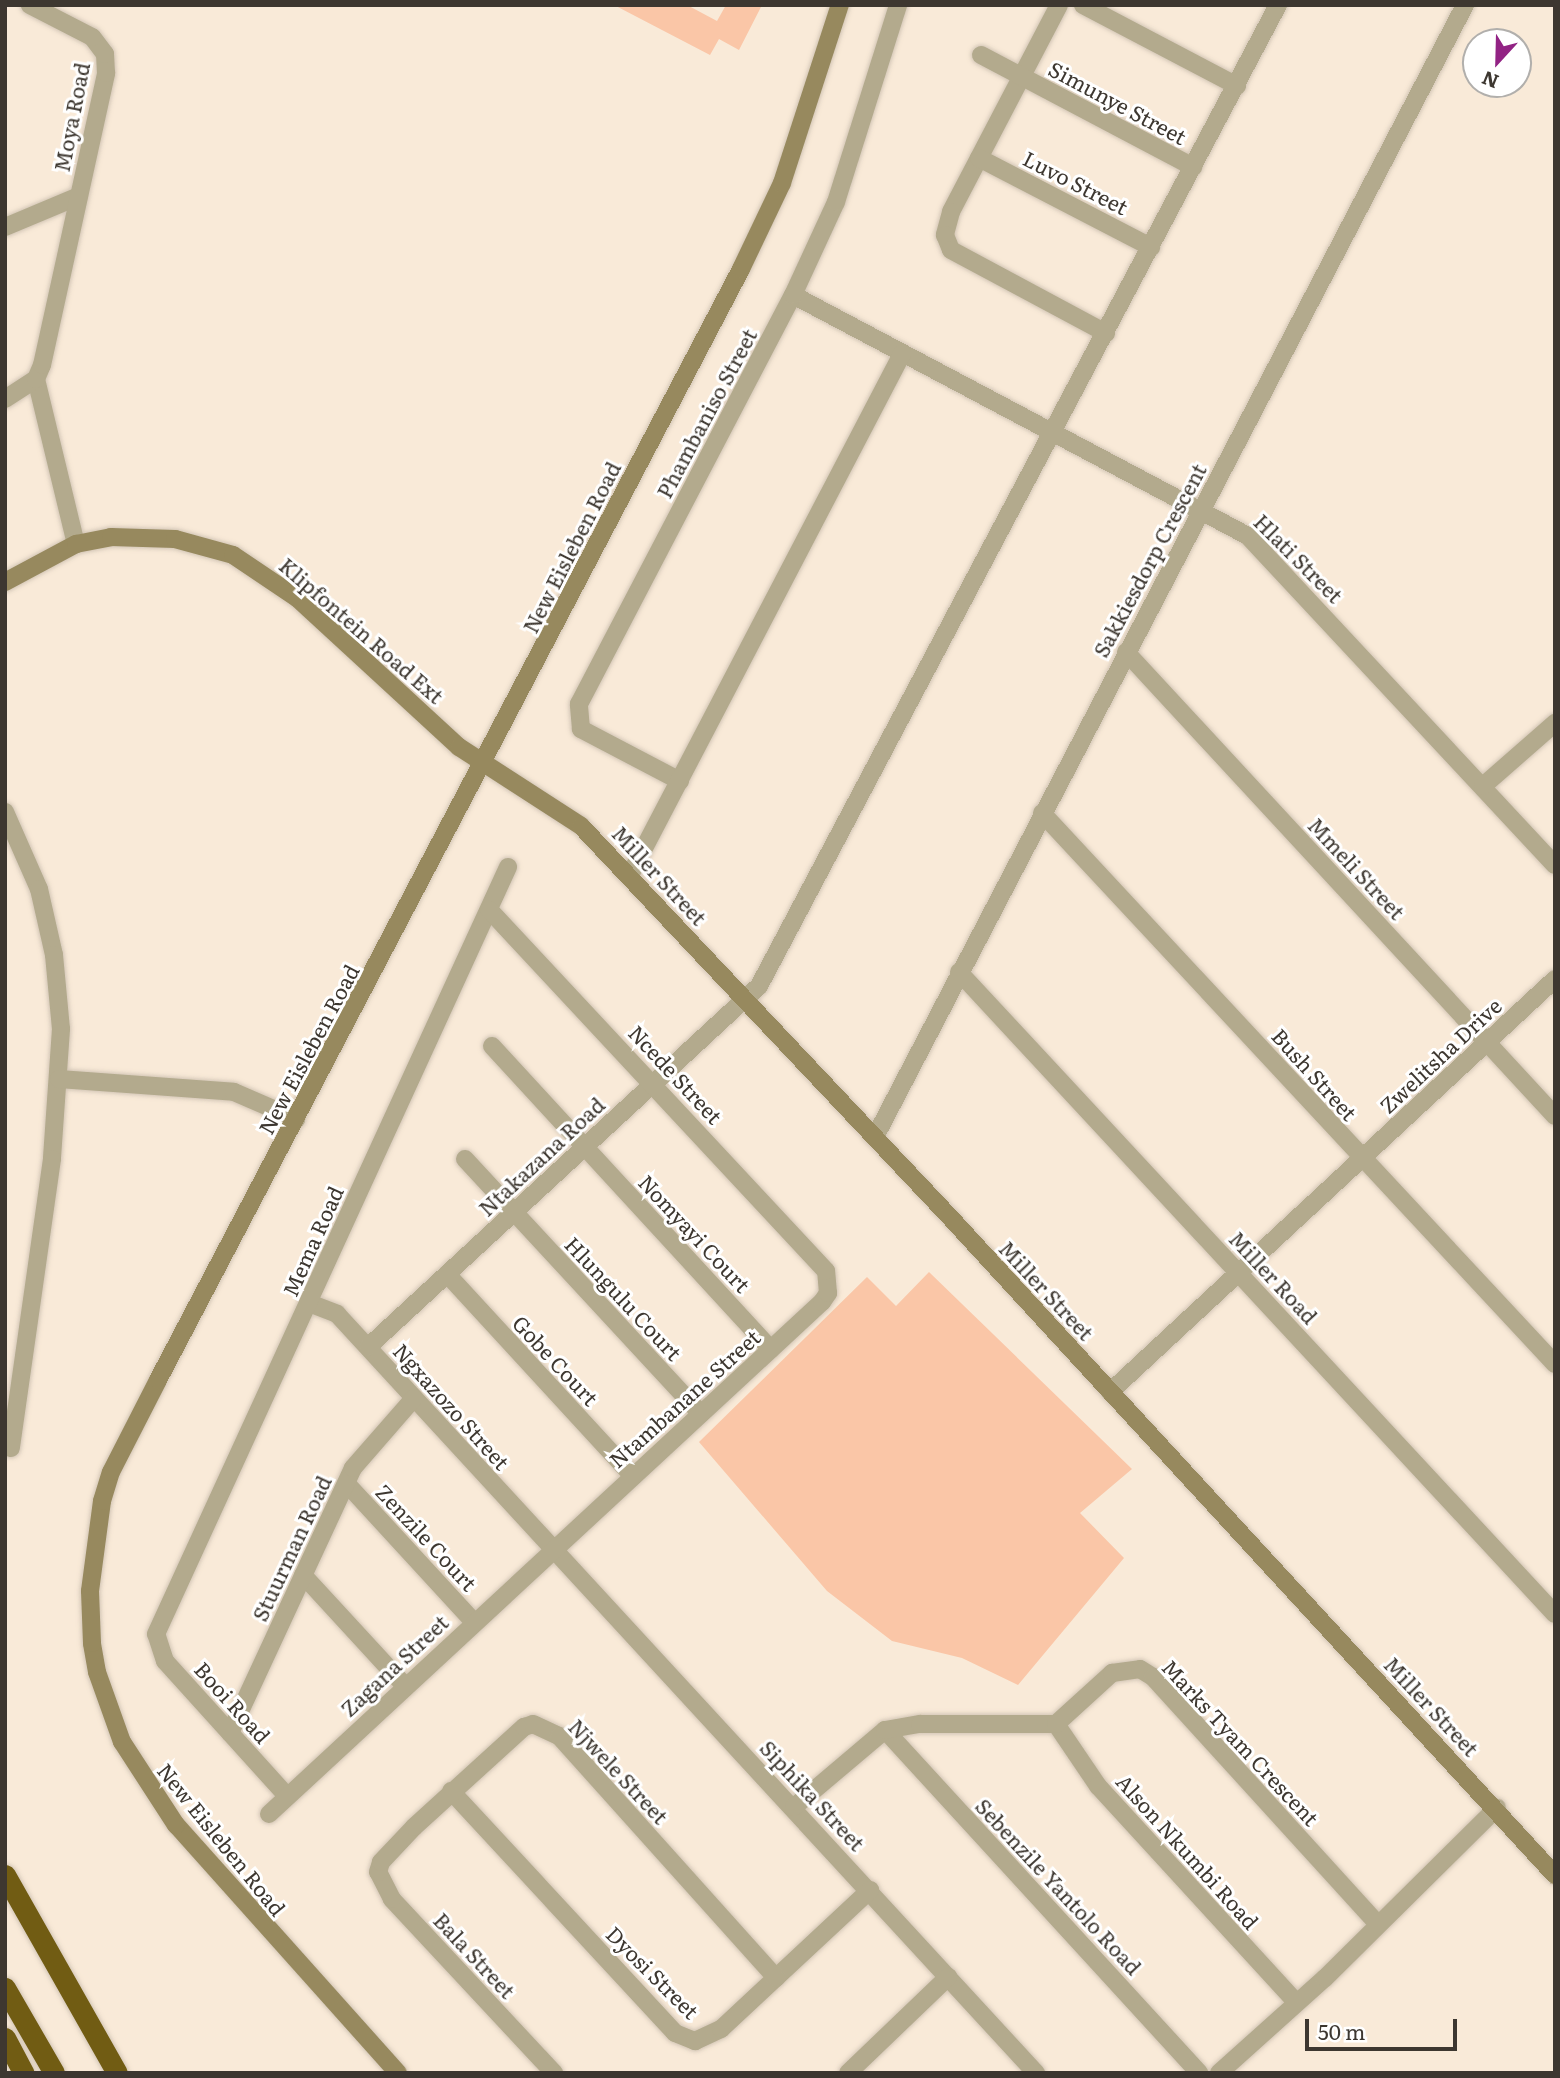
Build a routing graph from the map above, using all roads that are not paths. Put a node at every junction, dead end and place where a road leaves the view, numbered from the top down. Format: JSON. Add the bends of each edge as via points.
{"nodes":[{"id":1,"x":30,"y":5,"type":"edge"},
{"id":2,"x":840,"y":5,"type":"edge"},
{"id":3,"x":898,"y":5,"type":"edge"},
{"id":4,"x":1059,"y":5,"type":"edge"},
{"id":5,"x":1083,"y":5,"type":"edge"},
{"id":6,"x":1278,"y":5,"type":"edge"},
{"id":7,"x":1465,"y":5,"type":"edge"},
{"id":8,"x":981,"y":55,"type":"dead end"},
{"id":9,"x":1021,"y":77,"type":"junction"},
{"id":10,"x":1237,"y":86,"type":"junction"},
{"id":11,"x":979,"y":158,"type":"junction"},
{"id":12,"x":1193,"y":167,"type":"junction"},
{"id":13,"x":79,"y":196,"type":"junction"},
{"id":14,"x":5,"y":227,"type":"edge"},
{"id":15,"x":1151,"y":247,"type":"junction"},
{"id":16,"x":793,"y":296,"type":"junction"},
{"id":17,"x":1106,"y":332,"type":"junction"},
{"id":18,"x":902,"y":354,"type":"junction"},
{"id":19,"x":36,"y":379,"type":"junction"},
{"id":20,"x":5,"y":399,"type":"edge"},
{"id":21,"x":1054,"y":430,"type":"junction"},
{"id":22,"x":1203,"y":508,"type":"junction"},
{"id":23,"x":76,"y":544,"type":"junction"},
{"id":24,"x":5,"y":582,"type":"edge"},
{"id":25,"x":1126,"y":652,"type":"junction"},
{"id":26,"x":1555,"y":723,"type":"edge"},
{"id":27,"x":482,"y":764,"type":"junction"},
{"id":28,"x":680,"y":781,"type":"junction"},
{"id":29,"x":1483,"y":786,"type":"junction"},
{"id":30,"x":5,"y":812,"type":"edge"},
{"id":31,"x":1042,"y":813,"type":"junction"},
{"id":32,"x":1555,"y":865,"type":"edge"},
{"id":33,"x":508,"y":867,"type":"dead end"},
{"id":34,"x":629,"y":875,"type":"junction"},
{"id":35,"x":489,"y":910,"type":"junction"},
{"id":36,"x":959,"y":972,"type":"junction"},
{"id":37,"x":1555,"y":979,"type":"edge"},
{"id":38,"x":747,"y":1001,"type":"junction"},
{"id":39,"x":1486,"y":1043,"type":"junction"},
{"id":40,"x":492,"y":1046,"type":"dead end"},
{"id":41,"x":59,"y":1079,"type":"junction"},
{"id":42,"x":654,"y":1083,"type":"junction"},
{"id":43,"x":1555,"y":1116,"type":"edge"},
{"id":44,"x":296,"y":1119,"type":"junction"},
{"id":45,"x":875,"y":1137,"type":"junction"},
{"id":46,"x":585,"y":1148,"type":"junction"},
{"id":47,"x":465,"y":1159,"type":"dead end"},
{"id":48,"x":1361,"y":1159,"type":"junction"},
{"id":49,"x":514,"y":1212,"type":"junction"},
{"id":50,"x":826,"y":1271,"type":"joint"},
{"id":51,"x":1237,"y":1271,"type":"junction"},
{"id":52,"x":447,"y":1274,"type":"junction"},
{"id":53,"x":309,"y":1303,"type":"junction"},
{"id":54,"x":368,"y":1348,"type":"junction"},
{"id":55,"x":771,"y":1349,"type":"junction"},
{"id":56,"x":1555,"y":1364,"type":"edge"},
{"id":57,"x":1110,"y":1392,"type":"junction"},
{"id":58,"x":414,"y":1398,"type":"junction"},
{"id":59,"x":701,"y":1414,"type":"junction"},
{"id":60,"x":11,"y":1448,"type":"dead end"},
{"id":61,"x":633,"y":1476,"type":"junction"},
{"id":62,"x":347,"y":1484,"type":"junction"},
{"id":63,"x":552,"y":1551,"type":"junction"},
{"id":64,"x":303,"y":1575,"type":"junction"},
{"id":65,"x":1555,"y":1614,"type":"edge"},
{"id":66,"x":474,"y":1622,"type":"junction"},
{"id":67,"x":156,"y":1634,"type":"joint"},
{"id":68,"x":405,"y":1686,"type":"junction"},
{"id":69,"x":1056,"y":1724,"type":"junction"},
{"id":70,"x":885,"y":1730,"type":"junction"},
{"id":71,"x":230,"y":1732,"type":"junction"},
{"id":72,"x":451,"y":1791,"type":"junction"},
{"id":73,"x":287,"y":1796,"type":"junction"},
{"id":74,"x":794,"y":1807,"type":"junction"},
{"id":75,"x":1497,"y":1808,"type":"junction"},
{"id":76,"x":269,"y":1815,"type":"dead end"},
{"id":77,"x":381,"y":1862,"type":"joint"},
{"id":78,"x":5,"y":1875,"type":"edge"},
{"id":79,"x":1555,"y":1875,"type":"edge"},
{"id":80,"x":870,"y":1891,"type":"junction"},
{"id":81,"x":1377,"y":1923,"type":"junction"},
{"id":82,"x":948,"y":1977,"type":"junction"},
{"id":83,"x":776,"y":1978,"type":"junction"},
{"id":84,"x":5,"y":1988,"type":"edge"},
{"id":85,"x":75,"y":1996,"type":"junction"},
{"id":86,"x":1296,"y":2002,"type":"junction"},
{"id":87,"x":5,"y":2038,"type":"edge"},
{"id":88,"x":860,"y":2069,"type":"edge"},
{"id":89,"x":24,"y":2073,"type":"edge"},
{"id":90,"x":54,"y":2073,"type":"edge"},
{"id":91,"x":117,"y":2073,"type":"edge"},
{"id":92,"x":129,"y":2073,"type":"edge"},
{"id":93,"x":398,"y":2073,"type":"edge"},
{"id":94,"x":554,"y":2073,"type":"edge"},
{"id":95,"x":1036,"y":2073,"type":"edge"},
{"id":96,"x":1199,"y":2073,"type":"edge"},
{"id":97,"x":1219,"y":2073,"type":"edge"}],
"edges":[{"from":1,"to":13,"type":"street","name":"Moya Road","via":[[92,37],[105,54],[106,73]]},
{"from":2,"to":27,"type":"main road","name":"New Eisleben Road","via":[[797,144],[761,228]]},
{"from":3,"to":16,"type":"street","name":"Phambaniso Street","via":[[850,167]]},
{"from":4,"to":9,"type":"street"},
{"from":5,"to":10,"type":"street"},
{"from":6,"to":10,"type":"street"},
{"from":7,"to":22,"type":"street","name":"Sakkiesdorp Crescent"},
{"from":8,"to":9,"type":"street","name":"Simunye Street"},
{"from":9,"to":11,"type":"street"},
{"from":9,"to":12,"type":"street","name":"Simunye Street"},
{"from":10,"to":12,"type":"street"},
{"from":11,"to":15,"type":"street","name":"Luvo Street"},
{"from":11,"to":17,"type":"street","via":[[948,219],[945,235],[951,250]]},
{"from":12,"to":15,"type":"street"},
{"from":13,"to":14,"type":"street","name":"Moya Road"},
{"from":13,"to":19,"type":"street","name":"Moya Road"},
{"from":15,"to":17,"type":"street"},
{"from":16,"to":18,"type":"street","name":"Hlati Street"},
{"from":16,"to":28,"type":"street","name":"Phambaniso Street","via":[[579,704],[581,729]]},
{"from":17,"to":21,"type":"street"},
{"from":18,"to":21,"type":"street","name":"Hlati Street"},
{"from":18,"to":28,"type":"street"},
{"from":19,"to":20,"type":"street"},
{"from":19,"to":23,"type":"street"},
{"from":21,"to":22,"type":"street","name":"Hlati Street"},
{"from":21,"to":38,"type":"street","via":[[768,971]]},
{"from":22,"to":25,"type":"street","name":"Sakkiesdorp Crescent"},
{"from":22,"to":29,"type":"street","name":"Hlati Street","via":[[1248,536],[1270,557]]},
{"from":23,"to":24,"type":"main road","name":"Klipfontein Road Ext"},
{"from":23,"to":27,"type":"main road","name":"Klipfontein Road Ext","via":[[144,536],[202,543],[233,555],[297,598]]},
{"from":25,"to":31,"type":"street","name":"Sakkiesdorp Crescent"},
{"from":25,"to":39,"type":"street","name":"Mmeli Street"},
{"from":26,"to":29,"type":"street"},
{"from":27,"to":34,"type":"main road","name":"Miller Street","via":[[581,826]]},
{"from":27,"to":44,"type":"main road","name":"New Eisleben Road"},
{"from":28,"to":34,"type":"street"},
{"from":29,"to":32,"type":"street","name":"Hlati Street"},
{"from":30,"to":41,"type":"street","via":[[38,889],[54,955],[61,1016]]},
{"from":31,"to":36,"type":"street","name":"Sakkiesdorp Crescent"},
{"from":31,"to":48,"type":"street","name":"Bush Street"},
{"from":33,"to":35,"type":"street","name":"Mema Road"},
{"from":34,"to":38,"type":"main road","name":"Miller Street"},
{"from":35,"to":42,"type":"street","name":"Ncede Street"},
{"from":35,"to":53,"type":"street","name":"Mema Road"},
{"from":36,"to":45,"type":"street","name":"Sakkiesdorp Crescent"},
{"from":36,"to":51,"type":"street","name":"Miller Road"},
{"from":37,"to":39,"type":"street","name":"Zwelitsha Drive"},
{"from":38,"to":42,"type":"street","name":"Ntakazana Road"},
{"from":38,"to":45,"type":"main road","name":"Miller Street"},
{"from":39,"to":43,"type":"street","name":"Mmeli Street"},
{"from":39,"to":48,"type":"street","name":"Zwelitsha Drive"},
{"from":40,"to":46,"type":"street","name":"Nomyayi Court"},
{"from":41,"to":44,"type":"street","via":[[234,1092]]},
{"from":41,"to":60,"type":"street"},
{"from":42,"to":46,"type":"street","name":"Ntakazana Road"},
{"from":42,"to":50,"type":"street","name":"Ncede Street"},
{"from":44,"to":93,"type":"main road","name":"New Eisleben Road","via":[[107,1483],[92,1566],[92,1643],[121,1742],[170,1818]]},
{"from":45,"to":57,"type":"main road","name":"Miller Street"},
{"from":46,"to":49,"type":"street","name":"Ntakazana Road"},
{"from":46,"to":55,"type":"street","name":"Nomyayi Court"},
{"from":47,"to":49,"type":"street","name":"Hlungulu Court"},
{"from":48,"to":51,"type":"street","name":"Zwelitsha Drive"},
{"from":48,"to":56,"type":"street","name":"Bush Street"},
{"from":49,"to":52,"type":"street","name":"Ntakazana Road"},
{"from":49,"to":59,"type":"street","name":"Hlungulu Court"},
{"from":50,"to":55,"type":"street","name":"Ntambanane Street","via":[[829,1282],[822,1302]]},
{"from":51,"to":57,"type":"street","name":"Zwelitsha Drive"},
{"from":51,"to":65,"type":"street","name":"Miller Road"},
{"from":52,"to":54,"type":"street","name":"Ntakazana Road"},
{"from":52,"to":61,"type":"street","name":"Gobe Court"},
{"from":53,"to":54,"type":"street","name":"Ngxazozo Street","via":[[337,1314]]},
{"from":53,"to":67,"type":"street","name":"Mema Road"},
{"from":54,"to":58,"type":"street","name":"Ngxazozo Street"},
{"from":55,"to":59,"type":"street","name":"Ntambanane Street"},
{"from":57,"to":75,"type":"main road","name":"Miller Street"},
{"from":58,"to":62,"type":"street","name":"Stuurman Road","via":[[353,1468]]},
{"from":58,"to":63,"type":"street","name":"Ngxazozo Street"},
{"from":59,"to":61,"type":"street","name":"Ntambanane Street"},
{"from":61,"to":63,"type":"street","name":"Ntambanane Street"},
{"from":62,"to":64,"type":"street","name":"Stuurman Road"},
{"from":62,"to":66,"type":"street","name":"Zenzile Court"},
{"from":63,"to":66,"type":"street","name":"Zagana Street"},
{"from":63,"to":74,"type":"street","name":"Siphika Street"},
{"from":64,"to":68,"type":"street"},
{"from":64,"to":71,"type":"street","name":"Stuurman Road"},
{"from":66,"to":68,"type":"street","name":"Zagana Street"},
{"from":67,"to":71,"type":"street","name":"Booi Road","via":[[165,1661]]},
{"from":68,"to":73,"type":"street","name":"Zagana Street"},
{"from":69,"to":70,"type":"street","via":[[920,1724]]},
{"from":69,"to":81,"type":"street","name":"Marks Tyam Crescent","via":[[1112,1673],[1131,1668],[1153,1677]]},
{"from":69,"to":86,"type":"street","name":"Alson Nkumbi Road","via":[[1098,1786]]},
{"from":70,"to":74,"type":"street"},
{"from":70,"to":96,"type":"street","name":"Sebenzile Yantolo Road"},
{"from":71,"to":73,"type":"street","name":"Booi Road"},
{"from":72,"to":77,"type":"street","name":"Njwele Street"},
{"from":72,"to":83,"type":"street","name":"Dyosi Street","via":[[675,2033],[695,2041],[712,2035]]},
{"from":72,"to":83,"type":"street","name":"Njwele Street","via":[[524,1727],[547,1728]]},
{"from":73,"to":76,"type":"street","name":"Zagana Street"},
{"from":74,"to":80,"type":"street","name":"Siphika Street"},
{"from":75,"to":79,"type":"main road","name":"Miller Street"},
{"from":75,"to":81,"type":"street"},
{"from":77,"to":94,"type":"street","name":"Bala Street","via":[[380,1881],[392,1899]]},
{"from":78,"to":85,"type":"highway"},
{"from":80,"to":82,"type":"street","name":"Siphika Street"},
{"from":80,"to":83,"type":"street","name":"Dyosi Street"},
{"from":81,"to":86,"type":"street"},
{"from":82,"to":88,"type":"street"},
{"from":82,"to":95,"type":"street","name":"Siphika Street"},
{"from":84,"to":90,"type":"highway"},
{"from":85,"to":91,"type":"highway"},
{"from":85,"to":92,"type":"highway"},
{"from":86,"to":97,"type":"street"},
{"from":87,"to":89,"type":"highway"}]}
